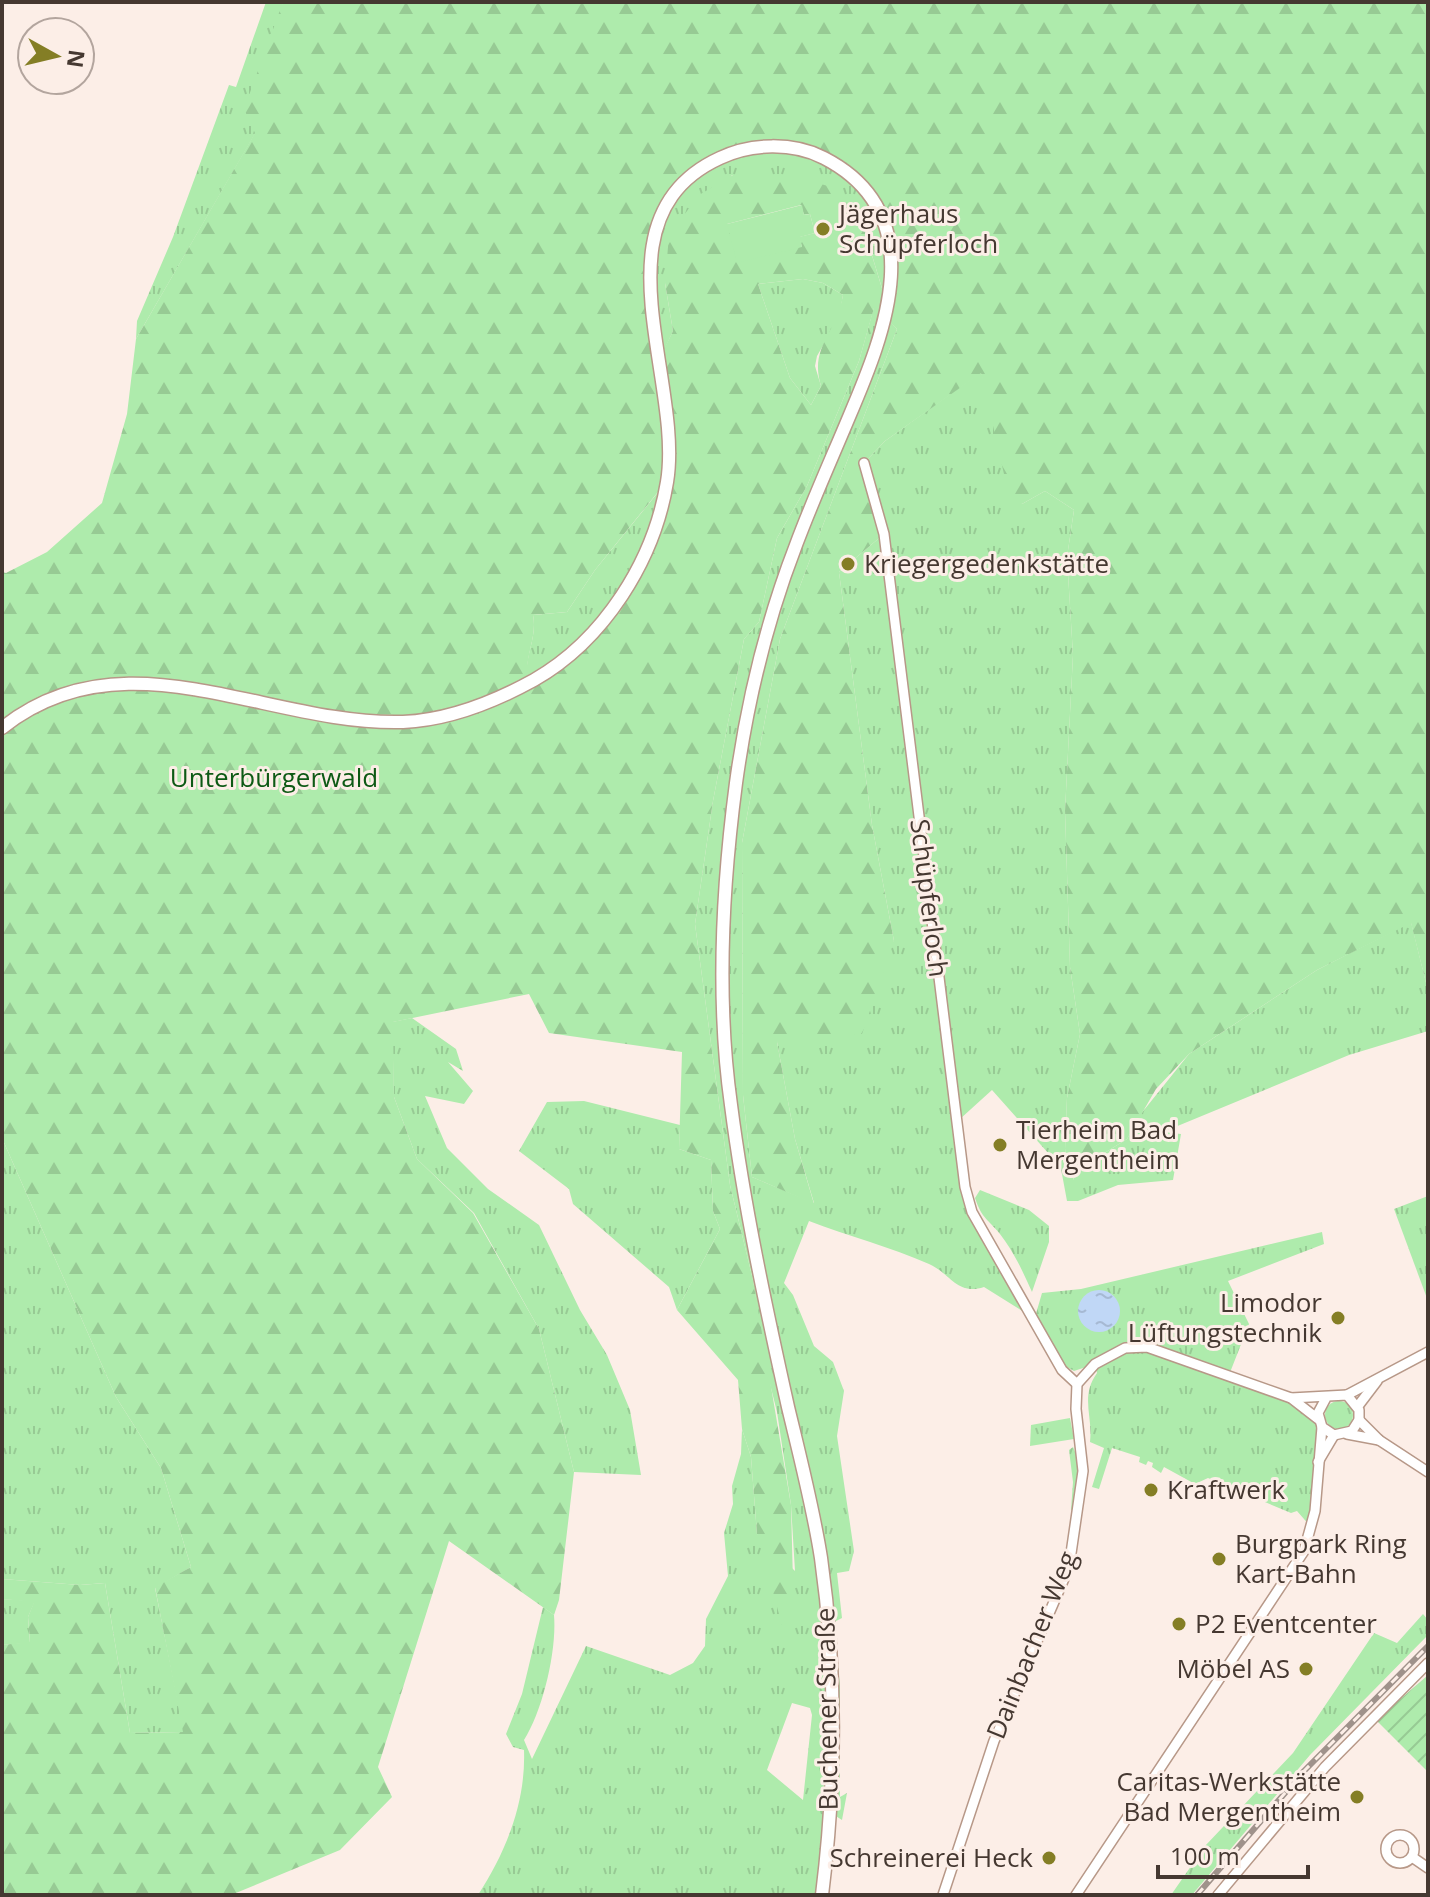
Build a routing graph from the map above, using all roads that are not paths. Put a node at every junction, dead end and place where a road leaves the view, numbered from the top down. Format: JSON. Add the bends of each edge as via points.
{"nodes":[{"id":1,"x":864,"y":463,"type":"dead end"},
{"id":2,"x":2,"y":728,"type":"edge"},
{"id":3,"x":1428,"y":1352,"type":"edge"},
{"id":4,"x":1378,"y":1378,"type":"junction"},
{"id":5,"x":1077,"y":1384,"type":"junction"},
{"id":6,"x":1347,"y":1395,"type":"junction"},
{"id":7,"x":1291,"y":1398,"type":"junction"},
{"id":8,"x":1326,"y":1398,"type":"junction"},
{"id":9,"x":1358,"y":1406,"type":"junction"},
{"id":10,"x":1359,"y":1420,"type":"junction"},
{"id":11,"x":1320,"y":1423,"type":"junction"},
{"id":12,"x":1347,"y":1434,"type":"junction"},
{"id":13,"x":1334,"y":1435,"type":"junction"},
{"id":14,"x":1379,"y":1440,"type":"junction"},
{"id":15,"x":1318,"y":1462,"type":"junction"},
{"id":16,"x":1428,"y":1472,"type":"edge"},
{"id":17,"x":1428,"y":1663,"type":"edge"},
{"id":18,"x":1412,"y":1857,"type":"dead end"},
{"id":19,"x":1428,"y":1868,"type":"edge"},
{"id":20,"x":822,"y":1895,"type":"edge"},
{"id":21,"x":943,"y":1895,"type":"edge"},
{"id":22,"x":1076,"y":1895,"type":"edge"},
{"id":23,"x":1218,"y":1895,"type":"edge"}],
"edges":[{"from":1,"to":5,"type":"street","name":"Schüpferloch","via":[[884,534],[965,1187],[972,1212],[1062,1370]]},
{"from":2,"to":20,"type":"main road","name":"Buchener Straße","via":[[27,708],[71,691],[129,683],[183,685],[316,715],[406,722],[483,705],[551,669],[593,633],[639,567],[668,480],[670,436],[650,308],[650,252],[665,207],[713,160],[774,146],[827,159],[875,203],[891,255],[888,308],[873,364],[794,549],[757,674],[737,774],[723,932],[729,1098],[822,1572],[833,1732]]},
{"from":3,"to":4,"type":"street"},
{"from":4,"to":6,"type":"street"},
{"from":4,"to":9,"type":"street"},
{"from":5,"to":7,"type":"street","via":[[1095,1364],[1125,1348],[1147,1347]]},
{"from":5,"to":21,"type":"street","name":"Dainbacher Weg","via":[[1083,1471],[1069,1567],[994,1741]]},
{"from":6,"to":8,"type":"street"},
{"from":6,"to":9,"type":"street"},
{"from":7,"to":8,"type":"street"},
{"from":7,"to":11,"type":"street"},
{"from":8,"to":11,"type":"street","via":[[1319,1408]]},
{"from":9,"to":10,"type":"street"},
{"from":10,"to":12,"type":"street"},
{"from":10,"to":14,"type":"street"},
{"from":11,"to":13,"type":"street"},
{"from":11,"to":15,"type":"street"},
{"from":12,"to":13,"type":"street"},
{"from":12,"to":14,"type":"street"},
{"from":13,"to":15,"type":"street"},
{"from":14,"to":16,"type":"street"},
{"from":15,"to":22,"type":"street","via":[[1315,1511],[1304,1551]]},
{"from":17,"to":23,"type":"street","via":[[1325,1767]]},
{"from":18,"to":19,"type":"street"}]}
